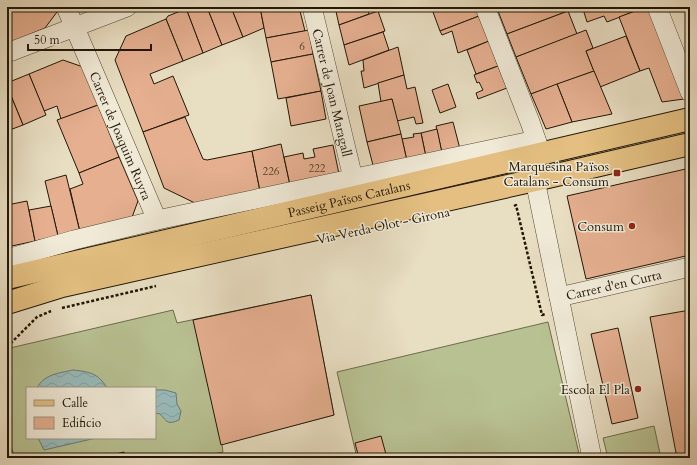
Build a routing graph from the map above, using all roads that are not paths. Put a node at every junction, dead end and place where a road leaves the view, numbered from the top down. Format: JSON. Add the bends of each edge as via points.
{"nodes":[{"id":1,"x":66,"y":7,"type":"edge"},
{"id":2,"x":127,"y":7,"type":"edge"},
{"id":3,"x":312,"y":7,"type":"edge"},
{"id":4,"x":485,"y":7,"type":"edge"},
{"id":5,"x":657,"y":7,"type":"edge"},
{"id":6,"x":74,"y":28,"type":"junction"},
{"id":7,"x":7,"y":53,"type":"edge"},
{"id":8,"x":690,"y":92,"type":"edge"},
{"id":9,"x":690,"y":119,"type":"edge"},
{"id":10,"x":690,"y":144,"type":"edge"},
{"id":11,"x":538,"y":147,"type":"junction"},
{"id":12,"x":353,"y":178,"type":"junction"},
{"id":13,"x":535,"y":180,"type":"junction"},
{"id":14,"x":157,"y":220,"type":"junction"},
{"id":15,"x":7,"y":259,"type":"edge"},
{"id":16,"x":690,"y":268,"type":"edge"},
{"id":17,"x":7,"y":278,"type":"edge"},
{"id":18,"x":7,"y":303,"type":"edge"},
{"id":19,"x":561,"y":303,"type":"junction"},
{"id":20,"x":592,"y":458,"type":"edge"}],
"edges":[{"from":1,"to":6,"type":"street","name":"Carrer de Joaquim Ruyra"},
{"from":2,"to":6,"type":"street"},
{"from":3,"to":12,"type":"street","name":"Carrer de Joan Maragall"},
{"from":4,"to":11,"type":"street"},
{"from":5,"to":8,"type":"street"},
{"from":6,"to":7,"type":"street"},
{"from":6,"to":14,"type":"street","name":"Carrer de Joaquim Ruyra"},
{"from":9,"to":11,"type":"main road","name":"Passeig Països Catalans"},
{"from":10,"to":13,"type":"main road"},
{"from":11,"to":12,"type":"street","name":"Passeig Països Catalans"},
{"from":11,"to":17,"type":"main road","name":"Passeig Països Catalans"},
{"from":12,"to":14,"type":"street","name":"Passeig Països Catalans"},
{"from":13,"to":18,"type":"main road","via":[[62,286]]},
{"from":13,"to":19,"type":"street","name":"Carrer d'en Curta"},
{"from":14,"to":15,"type":"street","name":"Passeig Països Catalans"},
{"from":16,"to":19,"type":"street","name":"Carrer d'en Curta"},
{"from":19,"to":20,"type":"street"}]}
